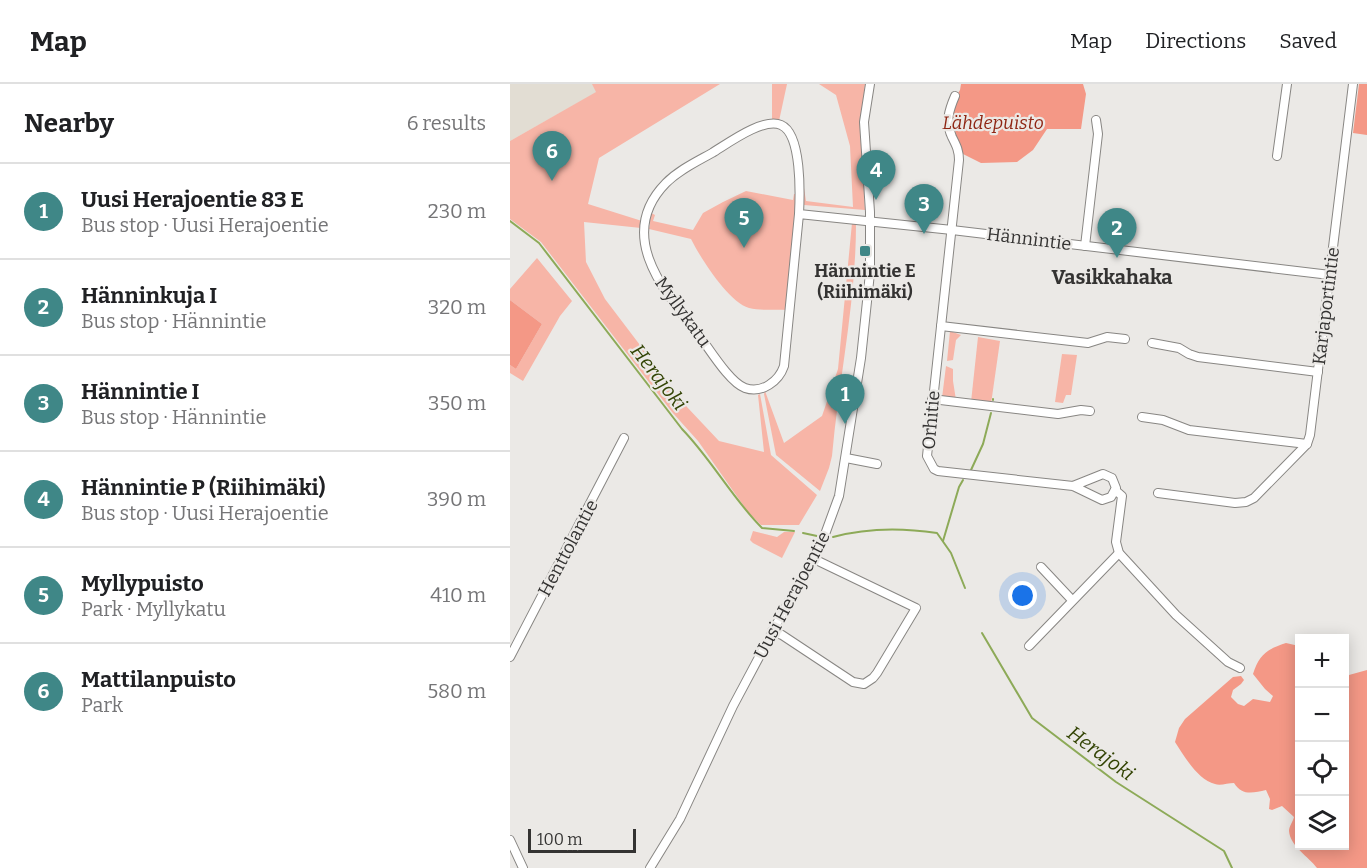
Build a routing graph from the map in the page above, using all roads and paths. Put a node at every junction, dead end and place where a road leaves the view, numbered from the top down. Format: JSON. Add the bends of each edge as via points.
{"nodes":[{"id":1,"x":870,"y":84,"type":"edge"},
{"id":2,"x":1287,"y":84,"type":"edge"},
{"id":3,"x":1353,"y":84,"type":"edge"},
{"id":4,"x":955,"y":96,"type":"dead end"},
{"id":5,"x":1096,"y":120,"type":"dead end"},
{"id":6,"x":1277,"y":156,"type":"dead end"},
{"id":7,"x":799,"y":214,"type":"junction"},
{"id":8,"x":871,"y":221,"type":"junction"},
{"id":9,"x":952,"y":230,"type":"junction"},
{"id":10,"x":1085,"y":246,"type":"junction"},
{"id":11,"x":1330,"y":275,"type":"junction"},
{"id":12,"x":941,"y":326,"type":"junction"},
{"id":13,"x":1125,"y":339,"type":"dead end"},
{"id":14,"x":1152,"y":343,"type":"dead end"},
{"id":15,"x":1318,"y":372,"type":"junction"},
{"id":16,"x":932,"y":399,"type":"junction"},
{"id":17,"x":1090,"y":411,"type":"dead end"},
{"id":18,"x":1142,"y":417,"type":"dead end"},
{"id":19,"x":624,"y":438,"type":"dead end"},
{"id":20,"x":1307,"y":444,"type":"junction"},
{"id":21,"x":846,"y":458,"type":"junction"},
{"id":22,"x":877,"y":464,"type":"dead end"},
{"id":23,"x":1073,"y":486,"type":"junction"},
{"id":24,"x":1115,"y":490,"type":"junction"},
{"id":25,"x":1158,"y":493,"type":"dead end"},
{"id":26,"x":1119,"y":553,"type":"junction"},
{"id":27,"x":814,"y":559,"type":"junction"},
{"id":28,"x":1041,"y":567,"type":"dead end"},
{"id":29,"x":1072,"y":600,"type":"junction"},
{"id":30,"x":772,"y":631,"type":"junction"},
{"id":31,"x":1029,"y":646,"type":"dead end"},
{"id":32,"x":510,"y":657,"type":"edge"},
{"id":33,"x":1240,"y":668,"type":"dead end"},
{"id":34,"x":510,"y":840,"type":"edge"},
{"id":35,"x":523,"y":868,"type":"edge"},
{"id":36,"x":650,"y":868,"type":"edge"}],
"edges":[{"from":1,"to":8,"type":"street","name":"Uusi Herajoentie","via":[[864,136]]},
{"from":2,"to":6,"type":"street"},
{"from":3,"to":11,"type":"street","name":"Karjaportintie"},
{"from":4,"to":9,"type":"street","name":"Orhitie","via":[[947,120],[959,152]]},
{"from":5,"to":10,"type":"street","via":[[1098,134]]},
{"from":7,"to":7,"type":"street","name":"Myllykatu","via":[[794,141],[788,129],[772,123],[742,135],[674,176],[659,190],[646,218],[645,248],[656,276],[732,378],[746,388],[767,386],[777,379],[784,366]]},
{"from":7,"to":8,"type":"street"},
{"from":8,"to":9,"type":"street","name":"Hännintie"},
{"from":8,"to":21,"type":"street","name":"Uusi Herajoentie","via":[[870,273]]},
{"from":9,"to":10,"type":"street","name":"Hännintie"},
{"from":9,"to":12,"type":"street","name":"Orhitie"},
{"from":10,"to":11,"type":"street","name":"Hännintie"},
{"from":11,"to":15,"type":"street","name":"Karjaportintie"},
{"from":12,"to":13,"type":"street","via":[[1088,343],[1107,337]]},
{"from":12,"to":16,"type":"street","name":"Orhitie"},
{"from":14,"to":15,"type":"street","via":[[1179,348],[1198,357]]},
{"from":15,"to":20,"type":"street","name":"Karjaportintie"},
{"from":16,"to":17,"type":"street","via":[[1058,414]]},
{"from":16,"to":23,"type":"street","name":"Orhitie","via":[[926,452],[934,469]]},
{"from":18,"to":20,"type":"street","via":[[1189,430]]},
{"from":19,"to":32,"type":"street","name":"Henttolantie"},
{"from":20,"to":25,"type":"street","via":[[1246,502]]},
{"from":21,"to":22,"type":"street"},
{"from":21,"to":27,"type":"street","name":"Uusi Herajoentie","via":[[832,518]]},
{"from":23,"to":24,"type":"street","name":"Orhitie","via":[[1102,500]]},
{"from":23,"to":24,"type":"street","name":"Orhitie","via":[[1103,474],[1112,478]]},
{"from":24,"to":26,"type":"street","via":[[1122,496],[1116,542]]},
{"from":26,"to":29,"type":"street"},
{"from":26,"to":33,"type":"street","via":[[1176,615],[1228,662]]},
{"from":27,"to":30,"type":"street","name":"Uusi Herajoentie"},
{"from":27,"to":30,"type":"street","via":[[916,608],[877,673],[864,684],[853,682]]},
{"from":28,"to":29,"type":"street"},
{"from":29,"to":31,"type":"street"},
{"from":30,"to":36,"type":"street","name":"Uusi Herajoentie","via":[[680,819]]},
{"from":34,"to":35,"type":"street"}]}
